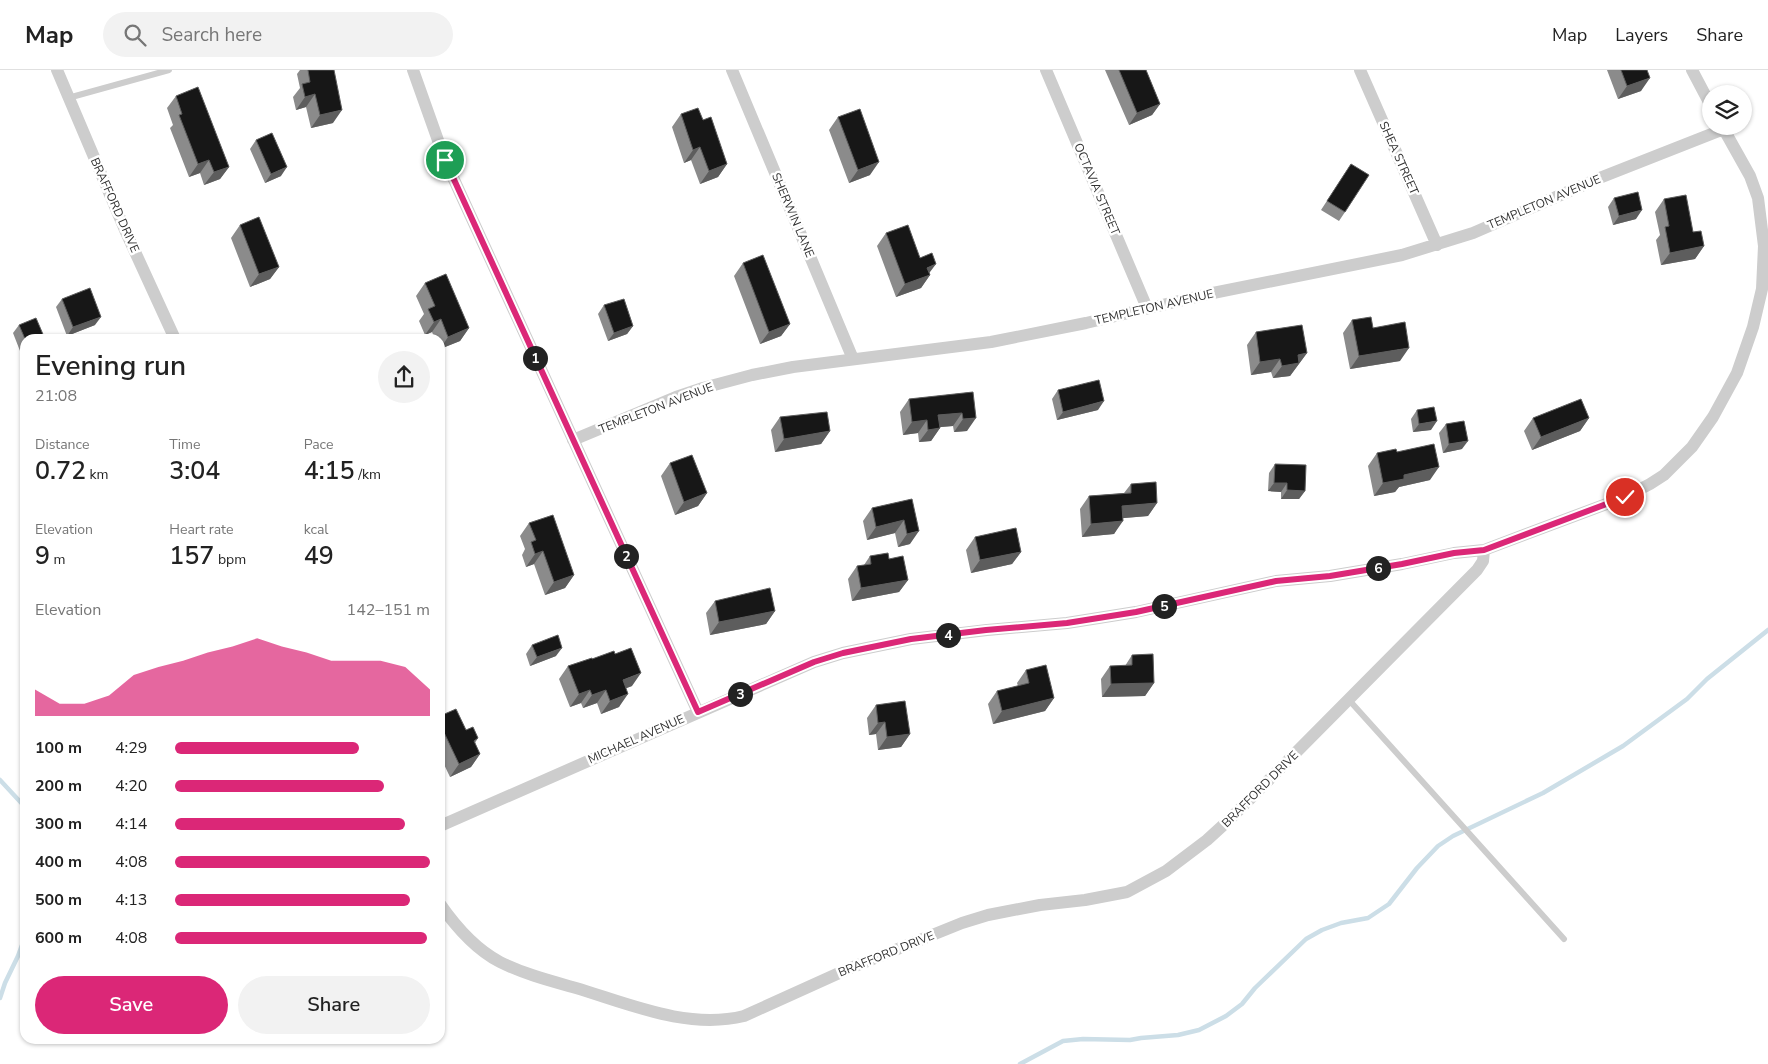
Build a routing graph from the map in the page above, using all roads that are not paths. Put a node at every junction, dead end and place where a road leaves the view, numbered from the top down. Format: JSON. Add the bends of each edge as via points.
{"nodes":[{"id":1,"x":57,"y":70,"type":"edge"},
{"id":2,"x":169,"y":70,"type":"edge"},
{"id":3,"x":413,"y":70,"type":"edge"},
{"id":4,"x":732,"y":70,"type":"edge"},
{"id":5,"x":1046,"y":70,"type":"edge"},
{"id":6,"x":1360,"y":70,"type":"edge"},
{"id":7,"x":1692,"y":70,"type":"edge"},
{"id":8,"x":1702,"y":89,"type":"edge"},
{"id":9,"x":68,"y":98,"type":"junction"},
{"id":10,"x":1705,"y":135,"type":"edge"},
{"id":11,"x":1727,"y":135,"type":"edge"},
{"id":12,"x":1437,"y":245,"type":"junction"},
{"id":13,"x":1147,"y":308,"type":"junction"},
{"id":14,"x":173,"y":334,"type":"edge"},
{"id":15,"x":853,"y":359,"type":"junction"},
{"id":16,"x":573,"y":440,"type":"junction"},
{"id":17,"x":1484,"y":550,"type":"junction"},
{"id":18,"x":1348,"y":700,"type":"junction"},
{"id":19,"x":698,"y":712,"type":"junction"},
{"id":20,"x":445,"y":824,"type":"edge"},
{"id":21,"x":445,"y":912,"type":"edge"},
{"id":22,"x":1564,"y":939,"type":"dead end"}],
"edges":[{"from":1,"to":9,"type":"street","name":"BRAFFORD DRIVE"},
{"from":2,"to":9,"type":"lane"},
{"from":3,"to":16,"type":"street","via":[[445,160]]},
{"from":4,"to":15,"type":"street","name":"SHERWIN LANE"},
{"from":5,"to":13,"type":"street","name":"OCTAVIA STREET"},
{"from":6,"to":12,"type":"street","name":"SHEA STREET"},
{"from":7,"to":8,"type":"street"},
{"from":9,"to":14,"type":"street","name":"BRAFFORD DRIVE"},
{"from":10,"to":12,"type":"street","name":"TEMPLETON AVENUE","via":[[1473,233]]},
{"from":11,"to":17,"type":"street","via":[[1750,176],[1758,198],[1764,246],[1762,289],[1737,373],[1713,417],[1692,447],[1664,475],[1650,484],[1625,497]]},
{"from":12,"to":13,"type":"street","name":"TEMPLETON AVENUE"},
{"from":13,"to":15,"type":"street","name":"TEMPLETON AVENUE","via":[[991,342]]},
{"from":15,"to":16,"type":"street","name":"TEMPLETON AVENUE","via":[[793,367],[703,388]]},
{"from":16,"to":19,"type":"street"},
{"from":17,"to":18,"type":"street","name":"BRAFFORD DRIVE","via":[[1483,561],[1477,570]]},
{"from":17,"to":19,"type":"street","name":"MICHAEL AVENUE","via":[[1330,576],[1276,581],[1136,612],[1067,623],[911,639],[872,647],[814,662]]},
{"from":18,"to":21,"type":"street","name":"BRAFFORD DRIVE","via":[[1207,840],[1166,871],[1127,892],[1040,905],[962,923],[744,1016],[731,1019],[688,1018],[656,1012],[532,975],[500,962],[484,951]]},
{"from":18,"to":22,"type":"lane"},
{"from":19,"to":20,"type":"street","name":"MICHAEL AVENUE"}]}
